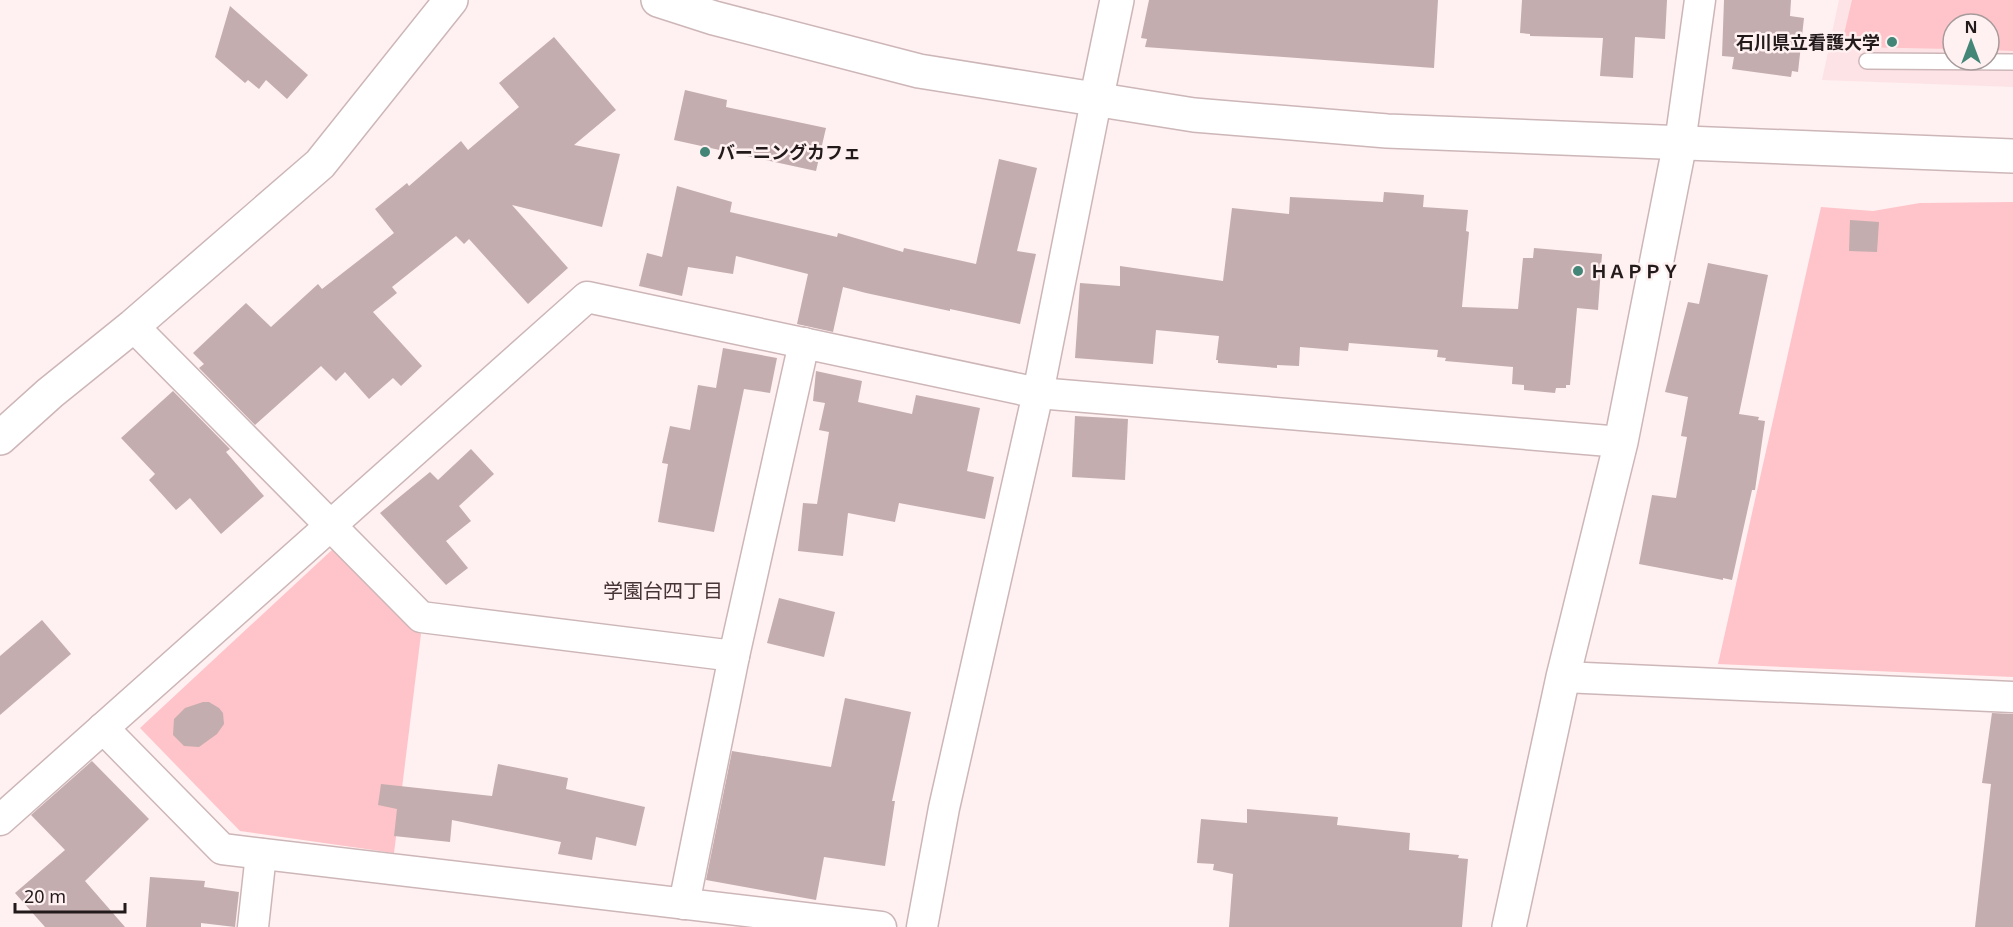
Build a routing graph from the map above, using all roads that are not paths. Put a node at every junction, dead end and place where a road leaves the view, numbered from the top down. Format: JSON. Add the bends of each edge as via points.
{"nodes":[{"id":1,"x":451,"y":0,"type":"edge"},
{"id":2,"x":657,"y":0,"type":"edge"},
{"id":3,"x":1117,"y":0,"type":"edge"},
{"id":4,"x":1700,"y":0,"type":"edge"},
{"id":5,"x":1867,"y":61,"type":"dead end"},
{"id":6,"x":2013,"y":62,"type":"edge"},
{"id":7,"x":1096,"y":101,"type":"junction"},
{"id":8,"x":1680,"y":143,"type":"junction"},
{"id":9,"x":2013,"y":156,"type":"edge"},
{"id":10,"x":133,"y":326,"type":"junction"},
{"id":11,"x":804,"y":343,"type":"junction"},
{"id":12,"x":1038,"y":393,"type":"junction"},
{"id":13,"x":0,"y":438,"type":"edge"},
{"id":14,"x":1621,"y":442,"type":"junction"},
{"id":15,"x":331,"y":525,"type":"junction"},
{"id":16,"x":734,"y":656,"type":"junction"},
{"id":17,"x":1563,"y":677,"type":"junction"},
{"id":18,"x":2013,"y":697,"type":"edge"},
{"id":19,"x":103,"y":728,"type":"junction"},
{"id":20,"x":0,"y":820,"type":"edge"},
{"id":21,"x":261,"y":854,"type":"junction"},
{"id":22,"x":684,"y":904,"type":"junction"},
{"id":23,"x":253,"y":927,"type":"edge"},
{"id":24,"x":881,"y":927,"type":"edge"},
{"id":25,"x":922,"y":927,"type":"edge"},
{"id":26,"x":1509,"y":927,"type":"edge"}],
"edges":[{"from":1,"to":10,"type":"street","via":[[320,164]]},
{"from":2,"to":7,"type":"street","via":[[919,71]]},
{"from":3,"to":7,"type":"street"},
{"from":4,"to":8,"type":"street"},
{"from":5,"to":6,"type":"lane"},
{"from":7,"to":8,"type":"street","via":[[1194,115],[1387,131]]},
{"from":7,"to":12,"type":"street"},
{"from":8,"to":9,"type":"street"},
{"from":8,"to":14,"type":"street"},
{"from":10,"to":13,"type":"street"},
{"from":10,"to":15,"type":"street"},
{"from":11,"to":12,"type":"street"},
{"from":11,"to":15,"type":"street","via":[[587,297]]},
{"from":11,"to":16,"type":"street"},
{"from":12,"to":14,"type":"street"},
{"from":12,"to":25,"type":"street","via":[[944,808]]},
{"from":14,"to":17,"type":"street"},
{"from":15,"to":16,"type":"street","via":[[421,617]]},
{"from":15,"to":19,"type":"street"},
{"from":16,"to":22,"type":"street"},
{"from":17,"to":18,"type":"street"},
{"from":17,"to":26,"type":"street"},
{"from":19,"to":20,"type":"street"},
{"from":19,"to":21,"type":"street","via":[[222,849]]},
{"from":21,"to":22,"type":"street"},
{"from":21,"to":23,"type":"street"},
{"from":22,"to":24,"type":"street"}]}
